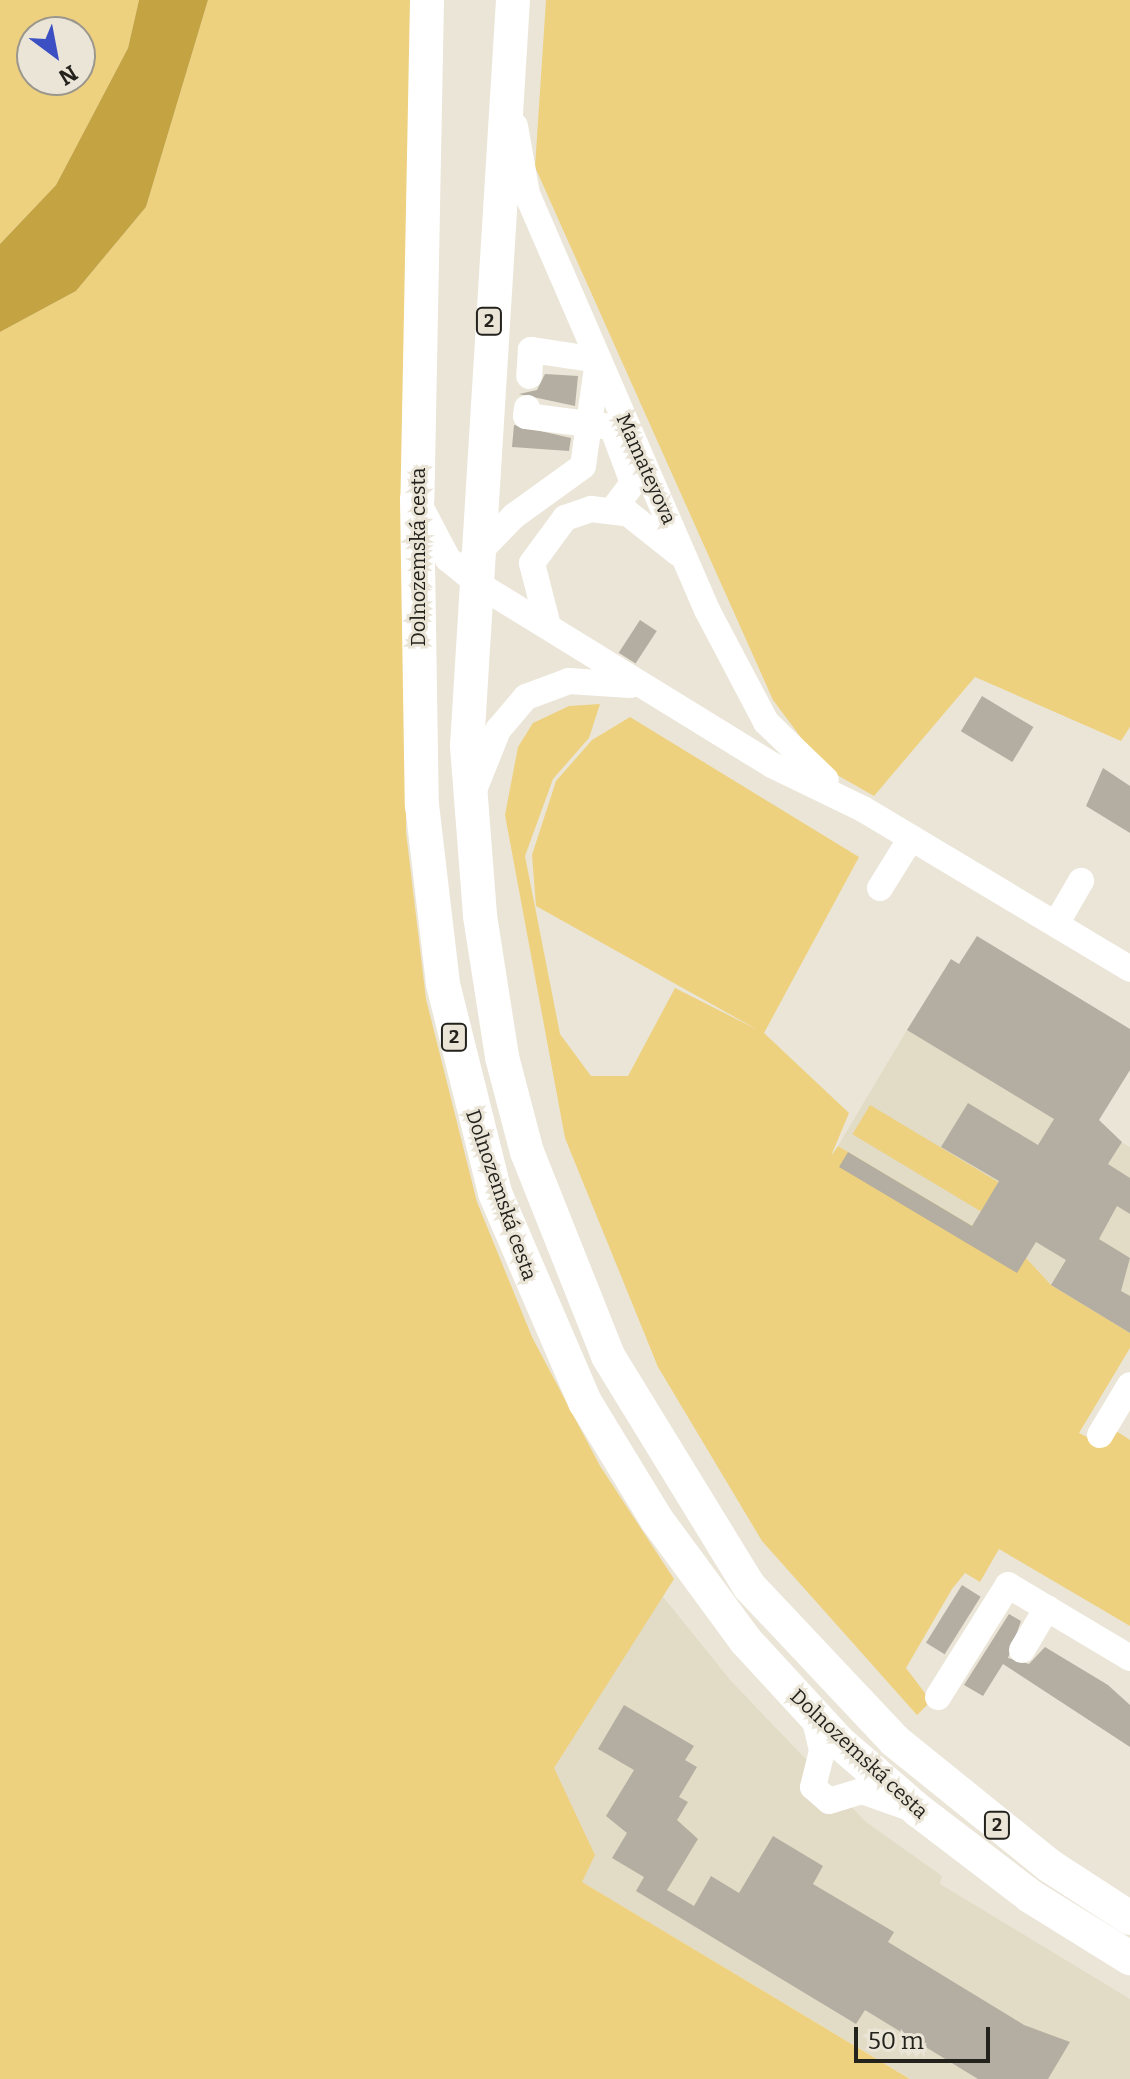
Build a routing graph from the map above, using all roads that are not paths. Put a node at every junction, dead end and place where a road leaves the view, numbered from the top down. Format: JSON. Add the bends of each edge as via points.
{"nodes":[{"id":1,"x":427,"y":0,"type":"edge"},
{"id":2,"x":513,"y":0,"type":"edge"},
{"id":3,"x":508,"y":83,"type":"junction"},
{"id":4,"x":598,"y":360,"type":"junction"},
{"id":5,"x":530,"y":363,"type":"dead end"},
{"id":6,"x":527,"y":408,"type":"dead end"},
{"id":7,"x":589,"y":420,"type":"junction"},
{"id":8,"x":557,"y":485,"type":"junction"},
{"id":9,"x":417,"y":499,"type":"junction"},
{"id":10,"x":613,"y":510,"type":"junction"},
{"id":11,"x":574,"y":514,"type":"junction"},
{"id":12,"x":686,"y":561,"type":"junction"},
{"id":13,"x":473,"y":570,"type":"junction"},
{"id":14,"x":548,"y":626,"type":"junction"},
{"id":15,"x":655,"y":693,"type":"junction"},
{"id":16,"x":469,"y":805,"type":"junction"},
{"id":17,"x":863,"y":809,"type":"junction"},
{"id":18,"x":911,"y":838,"type":"junction"},
{"id":19,"x":1081,"y":881,"type":"dead end"},
{"id":20,"x":880,"y":888,"type":"dead end"},
{"id":21,"x":1056,"y":924,"type":"junction"},
{"id":22,"x":1130,"y":969,"type":"edge"},
{"id":23,"x":1127,"y":1395,"type":"edge"},
{"id":24,"x":1100,"y":1435,"type":"dead end"},
{"id":25,"x":1047,"y":1608,"type":"junction"},
{"id":26,"x":1022,"y":1650,"type":"dead end"},
{"id":27,"x":1130,"y":1658,"type":"edge"},
{"id":28,"x":938,"y":1697,"type":"dead end"},
{"id":29,"x":895,"y":1741,"type":"junction"},
{"id":30,"x":831,"y":1746,"type":"junction"},
{"id":31,"x":919,"y":1811,"type":"junction"},
{"id":32,"x":1130,"y":1918,"type":"edge"},
{"id":33,"x":1128,"y":1960,"type":"edge"}],
"edges":[{"from":1,"to":9,"type":"main road","name":"Dolnozemská cesta","number":"2"},
{"from":2,"to":3,"type":"main road","name":"Dolnozemská cesta","number":"2"},
{"from":3,"to":4,"type":"street","name":"Mamateyova","via":[[527,194]]},
{"from":3,"to":13,"type":"main road","name":"Dolnozemská cesta","number":"2"},
{"from":4,"to":5,"type":"street"},
{"from":4,"to":7,"type":"street"},
{"from":4,"to":12,"type":"street","name":"Mamateyova"},
{"from":6,"to":7,"type":"street","via":[[526,416]]},
{"from":7,"to":8,"type":"street","via":[[583,466]]},
{"from":7,"to":10,"type":"street","via":[[612,427],[633,477]]},
{"from":8,"to":11,"type":"street"},
{"from":8,"to":13,"type":"street"},
{"from":9,"to":13,"type":"street","name":"Mamateyova","via":[[442,549]]},
{"from":9,"to":30,"type":"main road","name":"Dolnozemská cesta","number":"2","via":[[427,868],[448,1011],[487,1167],[540,1308],[603,1433],[696,1577],[814,1716]]},
{"from":10,"to":11,"type":"street"},
{"from":10,"to":12,"type":"street","via":[[649,526]]},
{"from":11,"to":14,"type":"street","via":[[548,532],[532,563]]},
{"from":12,"to":17,"type":"street","name":"Mamateyova","via":[[766,722]]},
{"from":13,"to":14,"type":"street","name":"Mamateyova"},
{"from":13,"to":16,"type":"main road","name":"Dolnozemská cesta","number":"2"},
{"from":14,"to":15,"type":"street","name":"Mamateyova"},
{"from":15,"to":16,"type":"street","via":[[595,679],[530,695],[498,730]]},
{"from":15,"to":17,"type":"street","name":"Mamateyova","via":[[772,765]]},
{"from":16,"to":29,"type":"main road","name":"Dolnozemská cesta","number":"2","via":[[510,1090],[543,1200],[608,1356],[740,1573]]},
{"from":17,"to":18,"type":"street","name":"Mamateyova"},
{"from":18,"to":20,"type":"street"},
{"from":18,"to":21,"type":"street","name":"Mamateyova"},
{"from":19,"to":21,"type":"street"},
{"from":21,"to":22,"type":"street","name":"Mamateyova"},
{"from":23,"to":24,"type":"street"},
{"from":25,"to":26,"type":"street"},
{"from":25,"to":27,"type":"street"},
{"from":25,"to":28,"type":"street","via":[[1008,1585]]},
{"from":29,"to":30,"type":"street"},
{"from":29,"to":32,"type":"main road","name":"Dolnozemská cesta","number":"2","via":[[1050,1866]]},
{"from":30,"to":31,"type":"main road","name":"Dolnozemská cesta","number":"2"},
{"from":30,"to":31,"type":"street","via":[[821,1794],[862,1791]]},
{"from":31,"to":33,"type":"main road","name":"Dolnozemská cesta","number":"2","via":[[1007,1880]]}]}
